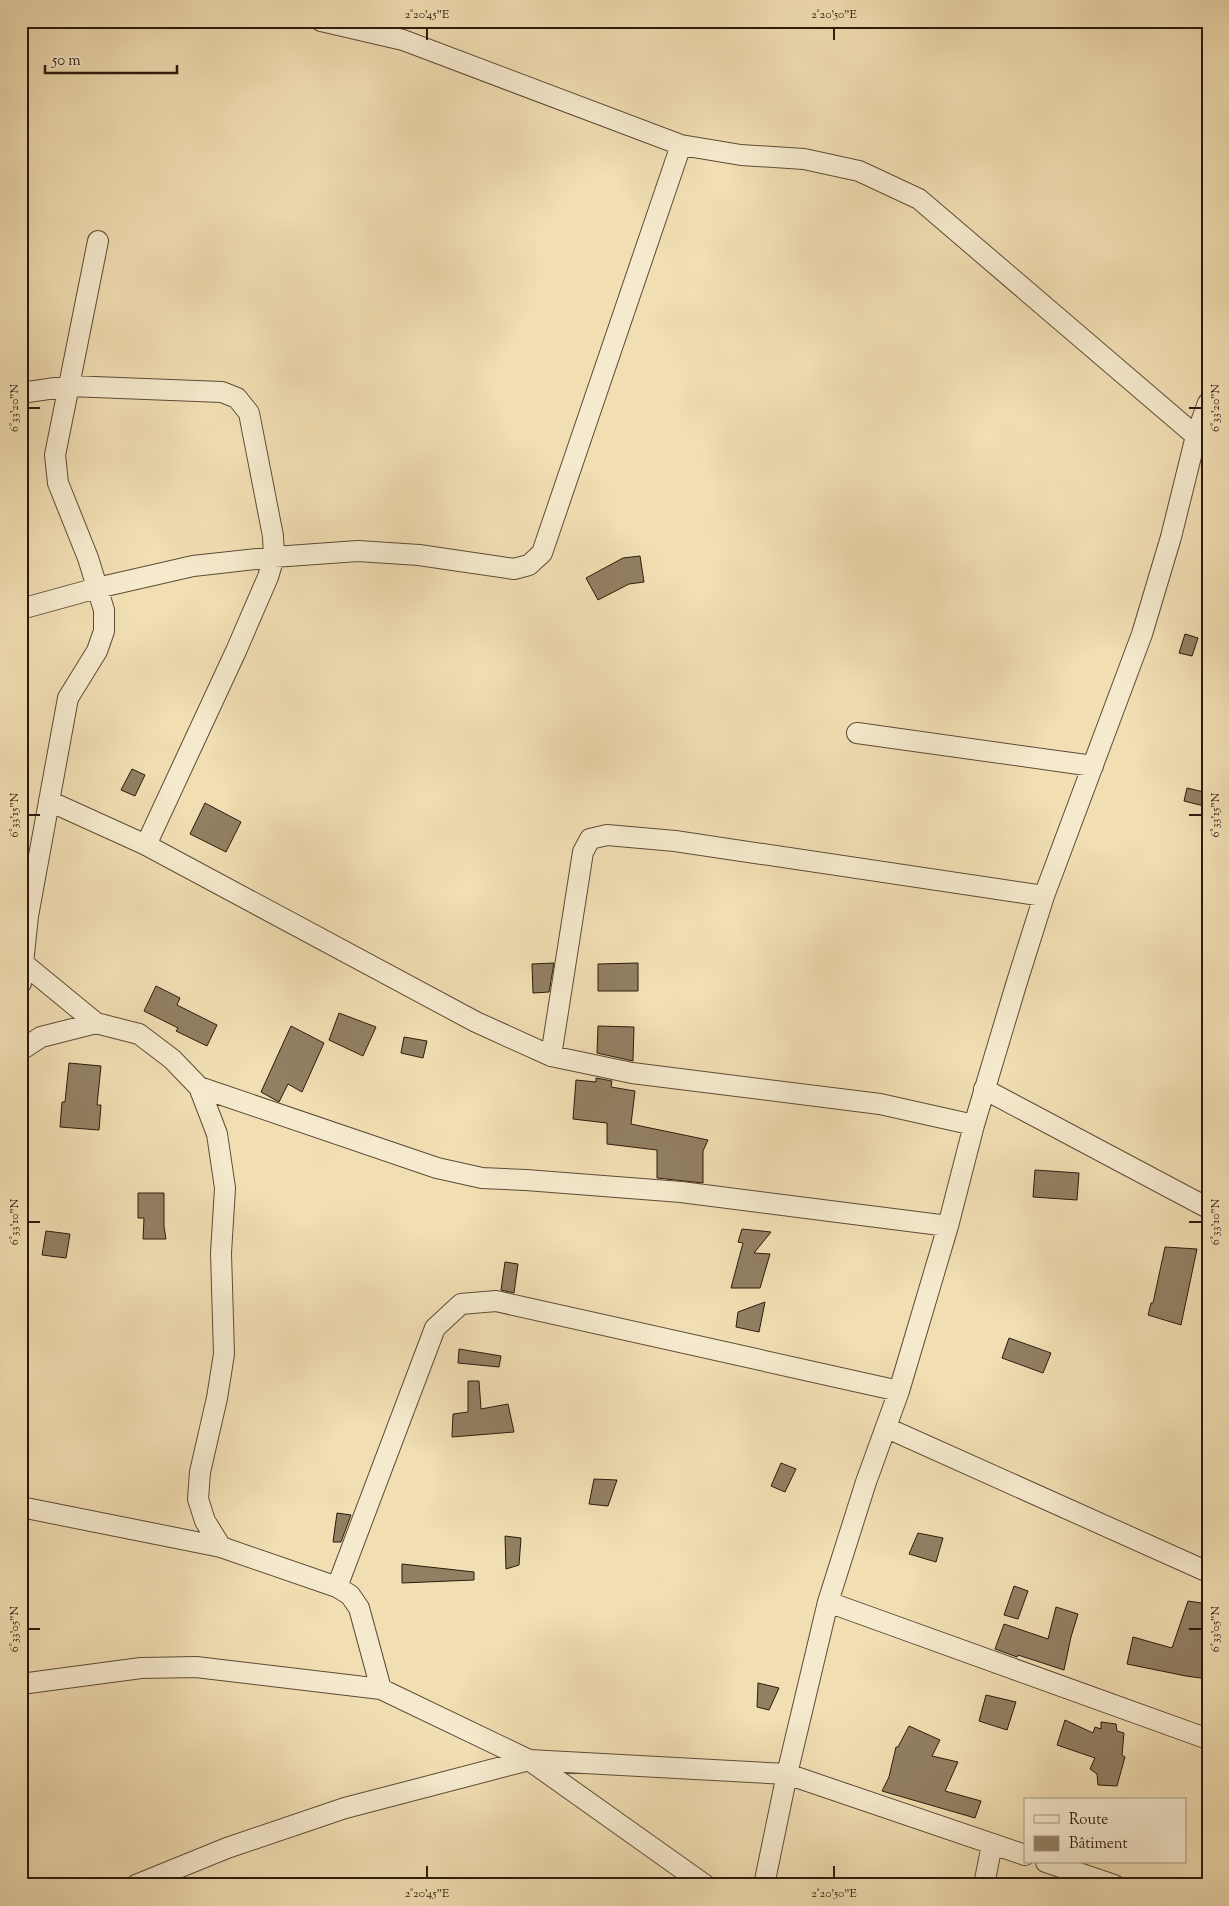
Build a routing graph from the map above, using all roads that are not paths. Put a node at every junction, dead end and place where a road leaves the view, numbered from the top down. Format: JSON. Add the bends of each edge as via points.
{"nodes":[{"id":1,"x":321,"y":21,"type":"edge"},
{"id":2,"x":404,"y":31,"type":"edge"},
{"id":3,"x":681,"y":145,"type":"junction"},
{"id":4,"x":98,"y":241,"type":"dead end"},
{"id":5,"x":69,"y":386,"type":"junction"},
{"id":6,"x":21,"y":393,"type":"edge"},
{"id":7,"x":1208,"y":403,"type":"edge"},
{"id":8,"x":1202,"y":439,"type":"edge"},
{"id":9,"x":274,"y":557,"type":"junction"},
{"id":10,"x":97,"y":588,"type":"junction"},
{"id":11,"x":21,"y":610,"type":"edge"},
{"id":12,"x":857,"y":733,"type":"dead end"},
{"id":13,"x":1092,"y":766,"type":"junction"},
{"id":14,"x":49,"y":801,"type":"junction"},
{"id":15,"x":146,"y":845,"type":"junction"},
{"id":16,"x":1044,"y":896,"type":"junction"},
{"id":17,"x":25,"y":916,"type":"edge"},
{"id":18,"x":23,"y":963,"type":"junction"},
{"id":19,"x":21,"y":983,"type":"edge"},
{"id":20,"x":96,"y":1023,"type":"junction"},
{"id":21,"x":21,"y":1050,"type":"edge"},
{"id":22,"x":551,"y":1056,"type":"junction"},
{"id":23,"x":199,"y":1087,"type":"junction"},
{"id":24,"x":984,"y":1089,"type":"junction"},
{"id":25,"x":974,"y":1125,"type":"junction"},
{"id":26,"x":1208,"y":1208,"type":"edge"},
{"id":27,"x":948,"y":1226,"type":"junction"},
{"id":28,"x":899,"y":1391,"type":"junction"},
{"id":29,"x":887,"y":1428,"type":"junction"},
{"id":30,"x":21,"y":1507,"type":"edge"},
{"id":31,"x":221,"y":1547,"type":"junction"},
{"id":32,"x":1208,"y":1572,"type":"edge"},
{"id":33,"x":337,"y":1587,"type":"junction"},
{"id":34,"x":828,"y":1602,"type":"junction"},
{"id":35,"x":21,"y":1684,"type":"edge"},
{"id":36,"x":381,"y":1689,"type":"junction"},
{"id":37,"x":1208,"y":1739,"type":"edge"},
{"id":38,"x":529,"y":1760,"type":"junction"},
{"id":39,"x":787,"y":1774,"type":"junction"},
{"id":40,"x":992,"y":1844,"type":"junction"},
{"id":41,"x":1024,"y":1855,"type":"edge"},
{"id":42,"x":1052,"y":1864,"type":"edge"},
{"id":43,"x":165,"y":1879,"type":"edge"},
{"id":44,"x":136,"y":1885,"type":"edge"},
{"id":45,"x":705,"y":1885,"type":"edge"},
{"id":46,"x":764,"y":1885,"type":"edge"},
{"id":47,"x":984,"y":1885,"type":"edge"},
{"id":48,"x":1114,"y":1885,"type":"edge"}],
"edges":[{"from":1,"to":2,"type":"street"},
{"from":2,"to":3,"type":"street"},
{"from":3,"to":8,"type":"street","via":[[741,155],[804,159],[859,171],[919,199]]},
{"from":3,"to":9,"type":"street","via":[[542,553],[530,565],[514,569],[419,555],[358,552]]},
{"from":4,"to":5,"type":"street"},
{"from":5,"to":6,"type":"street"},
{"from":5,"to":9,"type":"street","via":[[222,392],[237,398],[248,413],[273,536]]},
{"from":5,"to":10,"type":"street","via":[[55,455],[58,483]]},
{"from":7,"to":8,"type":"street"},
{"from":8,"to":13,"type":"street","via":[[1142,634]]},
{"from":9,"to":10,"type":"street","via":[[193,566]]},
{"from":9,"to":15,"type":"street","via":[[236,651]]},
{"from":10,"to":11,"type":"street"},
{"from":10,"to":14,"type":"street","via":[[104,610],[104,631],[97,651],[68,698]]},
{"from":12,"to":13,"type":"street"},
{"from":13,"to":16,"type":"street"},
{"from":14,"to":15,"type":"street"},
{"from":14,"to":17,"type":"street"},
{"from":15,"to":22,"type":"street","via":[[476,1022]]},
{"from":16,"to":22,"type":"street","via":[[674,841],[607,835],[590,839],[582,852]]},
{"from":16,"to":24,"type":"street"},
{"from":17,"to":18,"type":"street"},
{"from":18,"to":19,"type":"street"},
{"from":18,"to":20,"type":"street"},
{"from":20,"to":21,"type":"street","via":[[41,1037]]},
{"from":20,"to":23,"type":"street","via":[[139,1034],[172,1059]]},
{"from":22,"to":25,"type":"street","via":[[632,1073],[880,1104]]},
{"from":23,"to":27,"type":"street","via":[[437,1168],[482,1178],[681,1192]]},
{"from":23,"to":31,"type":"street","via":[[217,1134],[225,1188],[221,1253],[224,1354],[200,1472],[198,1498],[205,1521]]},
{"from":24,"to":25,"type":"street"},
{"from":24,"to":26,"type":"street"},
{"from":25,"to":27,"type":"street"},
{"from":27,"to":28,"type":"street"},
{"from":28,"to":29,"type":"street"},
{"from":28,"to":33,"type":"street","via":[[496,1301],[461,1304],[435,1328]]},
{"from":29,"to":32,"type":"street"},
{"from":29,"to":34,"type":"street","via":[[866,1482]]},
{"from":30,"to":31,"type":"street"},
{"from":31,"to":33,"type":"street"},
{"from":33,"to":36,"type":"street","via":[[359,1608]]},
{"from":34,"to":37,"type":"street"},
{"from":34,"to":39,"type":"street"},
{"from":35,"to":36,"type":"street","via":[[141,1668],[196,1667]]},
{"from":36,"to":38,"type":"street"},
{"from":38,"to":39,"type":"street"},
{"from":38,"to":43,"type":"street","via":[[345,1808],[228,1848]]},
{"from":38,"to":45,"type":"street"},
{"from":39,"to":40,"type":"street"},
{"from":39,"to":46,"type":"street"},
{"from":40,"to":41,"type":"street"},
{"from":40,"to":47,"type":"street"},
{"from":42,"to":48,"type":"street"},
{"from":43,"to":44,"type":"street"}]}
